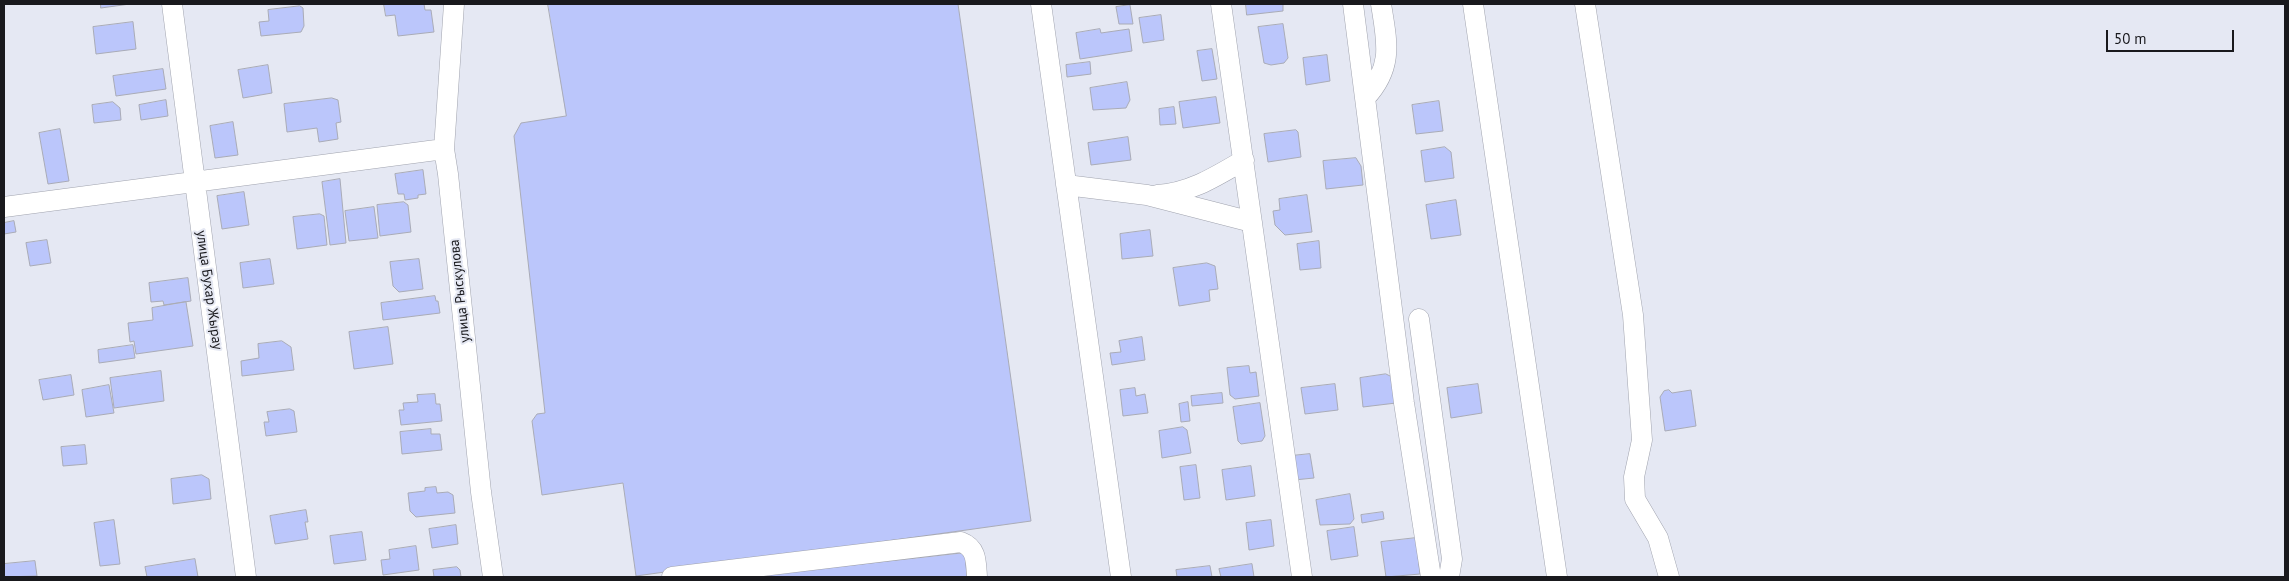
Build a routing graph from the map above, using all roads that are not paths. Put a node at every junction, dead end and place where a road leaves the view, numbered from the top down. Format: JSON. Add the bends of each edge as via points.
{"nodes":[{"id":1,"x":172,"y":4,"type":"edge"},
{"id":2,"x":454,"y":4,"type":"edge"},
{"id":3,"x":1041,"y":4,"type":"edge"},
{"id":4,"x":1221,"y":4,"type":"edge"},
{"id":5,"x":1352,"y":4,"type":"edge"},
{"id":6,"x":1381,"y":4,"type":"edge"},
{"id":7,"x":1473,"y":4,"type":"edge"},
{"id":8,"x":1585,"y":4,"type":"edge"},
{"id":9,"x":1365,"y":98,"type":"junction"},
{"id":10,"x":444,"y":149,"type":"junction"},
{"id":11,"x":1244,"y":160,"type":"junction"},
{"id":12,"x":194,"y":180,"type":"junction"},
{"id":13,"x":1066,"y":185,"type":"junction"},
{"id":14,"x":1147,"y":195,"type":"junction"},
{"id":15,"x":4,"y":207,"type":"edge"},
{"id":16,"x":1252,"y":222,"type":"junction"},
{"id":17,"x":1419,"y":319,"type":"dead end"},
{"id":18,"x":246,"y":577,"type":"edge"},
{"id":19,"x":494,"y":577,"type":"edge"},
{"id":20,"x":672,"y":577,"type":"edge"},
{"id":21,"x":977,"y":577,"type":"edge"},
{"id":22,"x":1121,"y":577,"type":"edge"},
{"id":23,"x":1302,"y":577,"type":"edge"},
{"id":24,"x":1431,"y":577,"type":"edge"},
{"id":25,"x":1449,"y":577,"type":"edge"},
{"id":26,"x":1557,"y":577,"type":"edge"},
{"id":27,"x":1669,"y":577,"type":"edge"}],
"edges":[{"from":1,"to":12,"type":"street","name":"улица Бухар Жырау"},
{"from":2,"to":10,"type":"street","name":"улица Рыскулова"},
{"from":3,"to":13,"type":"street"},
{"from":4,"to":11,"type":"street"},
{"from":5,"to":9,"type":"street"},
{"from":6,"to":9,"type":"street","via":[[1388,48],[1377,86]]},
{"from":7,"to":26,"type":"street"},
{"from":8,"to":27,"type":"street","via":[[1633,315],[1642,440],[1634,477],[1635,499],[1658,538]]},
{"from":9,"to":24,"type":"street","via":[[1404,403]]},
{"from":10,"to":12,"type":"street"},
{"from":10,"to":19,"type":"street","name":"улица Рыскулова","via":[[481,492]]},
{"from":11,"to":14,"type":"street","via":[[1204,184],[1174,194]]},
{"from":11,"to":16,"type":"street"},
{"from":12,"to":15,"type":"street"},
{"from":12,"to":18,"type":"street","name":"улица Бухар Жырау"},
{"from":13,"to":14,"type":"street"},
{"from":13,"to":22,"type":"street"},
{"from":14,"to":16,"type":"street"},
{"from":16,"to":23,"type":"street"},
{"from":17,"to":25,"type":"street","via":[[1452,559]]},
{"from":20,"to":21,"type":"street","via":[[961,542],[974,550]]}]}
